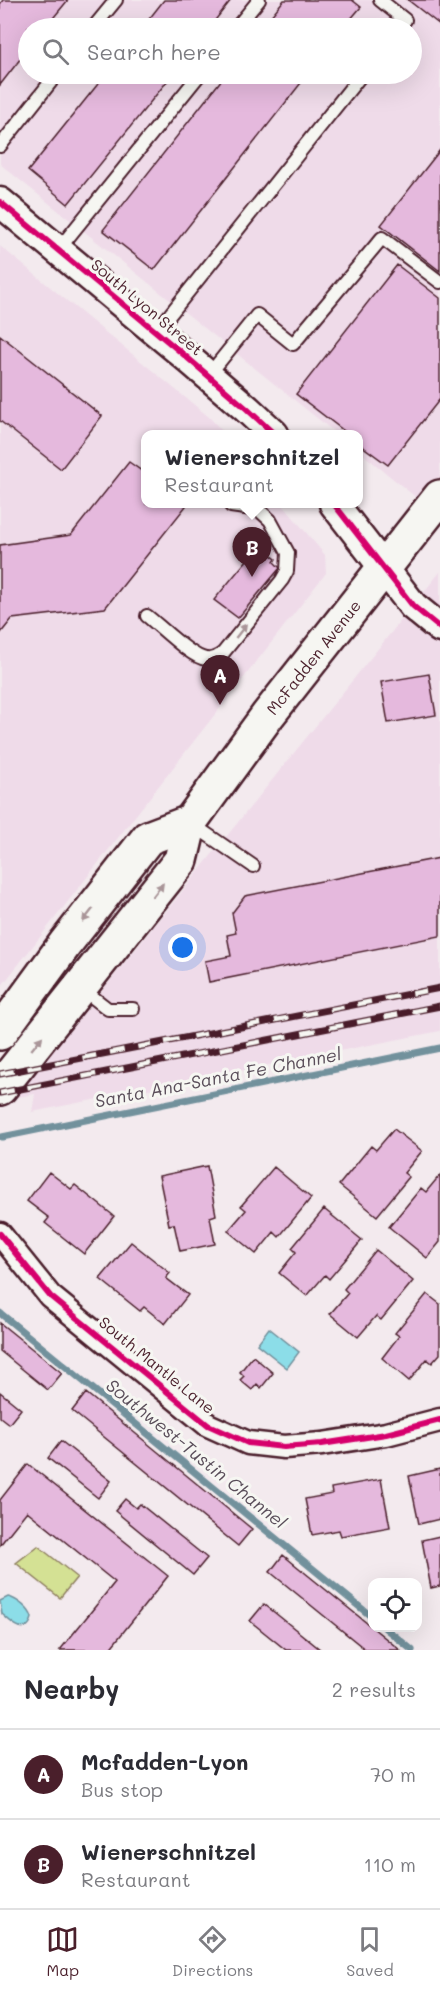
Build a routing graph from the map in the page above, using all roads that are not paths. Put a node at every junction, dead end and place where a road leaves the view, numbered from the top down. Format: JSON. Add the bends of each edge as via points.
{"nodes":[{"id":1,"x":116,"y":0,"type":"edge"},
{"id":2,"x":259,"y":0,"type":"edge"},
{"id":3,"x":380,"y":0,"type":"edge"},
{"id":4,"x":101,"y":18,"type":"edge"},
{"id":5,"x":244,"y":18,"type":"edge"},
{"id":6,"x":402,"y":18,"type":"edge"},
{"id":7,"x":49,"y":84,"type":"edge"},
{"id":8,"x":192,"y":84,"type":"edge"},
{"id":9,"x":354,"y":84,"type":"edge"},
{"id":10,"x":0,"y":146,"type":"edge"},
{"id":11,"x":0,"y":202,"type":"edge"},
{"id":12,"x":58,"y":250,"type":"junction"},
{"id":13,"x":440,"y":282,"type":"edge"},
{"id":14,"x":156,"y":332,"type":"junction"},
{"id":15,"x":208,"y":376,"type":"junction"},
{"id":16,"x":268,"y":430,"type":"edge"},
{"id":17,"x":440,"y":497,"type":"edge"},
{"id":18,"x":245,"y":508,"type":"edge"},
{"id":19,"x":337,"y":508,"type":"edge"},
{"id":20,"x":384,"y":568,"type":"junction"},
{"id":21,"x":147,"y":616,"type":"dead end"},
{"id":22,"x":440,"y":628,"type":"edge"},
{"id":23,"x":190,"y":822,"type":"junction"},
{"id":24,"x":253,"y":866,"type":"dead end"},
{"id":25,"x":81,"y":988,"type":"junction"},
{"id":26,"x":133,"y":1009,"type":"dead end"},
{"id":27,"x":0,"y":1033,"type":"edge"},
{"id":28,"x":0,"y":1088,"type":"edge"},
{"id":29,"x":0,"y":1234,"type":"edge"},
{"id":30,"x":440,"y":1420,"type":"edge"}],
"edges":[{"from":1,"to":4,"type":"lane"},
{"from":2,"to":5,"type":"lane"},
{"from":3,"to":6,"type":"lane"},
{"from":7,"to":10,"type":"lane"},
{"from":8,"to":12,"type":"lane"},
{"from":9,"to":14,"type":"lane"},
{"from":11,"to":12,"type":"street","name":"South Lyon Street"},
{"from":12,"to":14,"type":"street","name":"South Lyon Street"},
{"from":13,"to":15,"type":"lane","via":[[382,238],[293,344],[257,315]]},
{"from":14,"to":15,"type":"street","name":"South Lyon Street"},
{"from":15,"to":16,"type":"street","name":"South Lyon Street"},
{"from":17,"to":20,"type":"main road","name":"McFadden Avenue"},
{"from":21,"to":18,"type":"lane","one_way":true,"via":[[204,659],[215,659],[224,653],[287,571],[288,553],[270,520],[259,510]]},
{"from":19,"to":20,"type":"street"},
{"from":20,"to":22,"type":"street","via":[[413,606]]},
{"from":20,"to":23,"type":"main road","name":"McFadden Avenue"},
{"from":23,"to":24,"type":"lane"},
{"from":25,"to":23,"type":"main road","name":"McFadden Avenue","one_way":true,"via":[[181,860]]},
{"from":23,"to":27,"type":"main road","one_way":true,"via":[[148,838]]},
{"from":25,"to":26,"type":"lane","via":[[108,1009]]},
{"from":28,"to":25,"type":"main road","name":"McFadden Avenue","one_way":true},
{"from":29,"to":30,"type":"street","name":"South Mantle Lane","via":[[50,1296],[208,1425],[248,1443],[284,1447],[322,1444]]}]}
